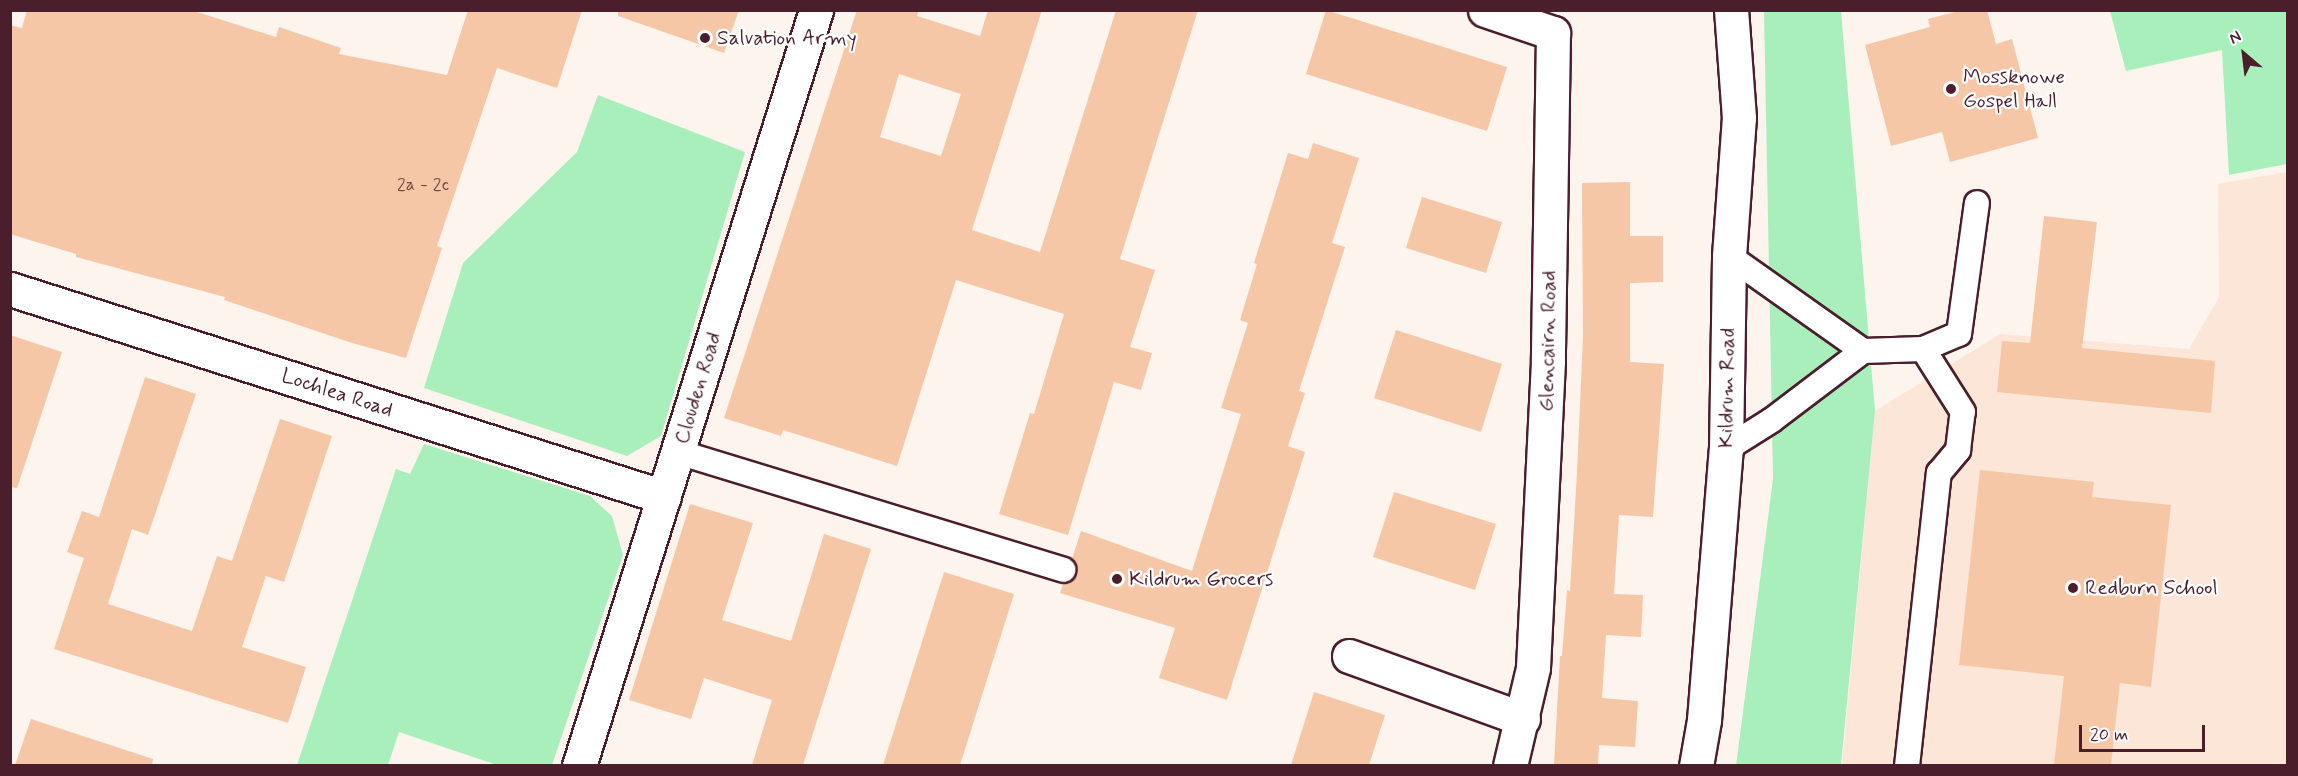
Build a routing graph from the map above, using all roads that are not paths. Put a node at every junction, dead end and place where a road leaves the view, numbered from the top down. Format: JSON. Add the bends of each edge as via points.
{"nodes":[{"id":1,"x":816,"y":10,"type":"edge"},
{"id":2,"x":1485,"y":10,"type":"edge"},
{"id":3,"x":1731,"y":10,"type":"edge"},
{"id":4,"x":1977,"y":203,"type":"dead end"},
{"id":5,"x":1729,"y":256,"type":"junction"},
{"id":6,"x":10,"y":289,"type":"edge"},
{"id":7,"x":1923,"y":349,"type":"junction"},
{"id":8,"x":1863,"y":351,"type":"junction"},
{"id":9,"x":1726,"y":449,"type":"junction"},
{"id":10,"x":678,"y":452,"type":"junction"},
{"id":11,"x":664,"y":497,"type":"junction"},
{"id":12,"x":1063,"y":570,"type":"dead end"},
{"id":13,"x":1349,"y":656,"type":"dead end"},
{"id":14,"x":1523,"y":719,"type":"junction"},
{"id":15,"x":579,"y":765,"type":"edge"},
{"id":16,"x":1510,"y":765,"type":"edge"},
{"id":17,"x":1696,"y":765,"type":"edge"},
{"id":18,"x":1906,"y":765,"type":"edge"}],
"edges":[{"from":1,"to":10,"type":"street","name":"Clouden Road"},
{"from":2,"to":14,"type":"street","name":"Glencairn Road","via":[[1553,33],[1548,372],[1533,668]]},
{"from":3,"to":5,"type":"street","name":"Kildrum Road","via":[[1739,118]]},
{"from":4,"to":7,"type":"lane","via":[[1959,334]]},
{"from":5,"to":8,"type":"lane"},
{"from":5,"to":9,"type":"street","name":"Kildrum Road"},
{"from":6,"to":11,"type":"street","name":"Lochlea Road"},
{"from":7,"to":8,"type":"lane"},
{"from":7,"to":18,"type":"lane","via":[[1963,412],[1958,450],[1939,473]]},
{"from":8,"to":9,"type":"lane","via":[[1772,420]]},
{"from":9,"to":17,"type":"street","name":"Kildrum Road","via":[[1704,720]]},
{"from":10,"to":11,"type":"street","name":"Clouden Road"},
{"from":10,"to":12,"type":"lane"},
{"from":11,"to":15,"type":"street","name":"Clouden Road"},
{"from":13,"to":14,"type":"street"},
{"from":14,"to":16,"type":"street","name":"Glencairn Road"}]}
